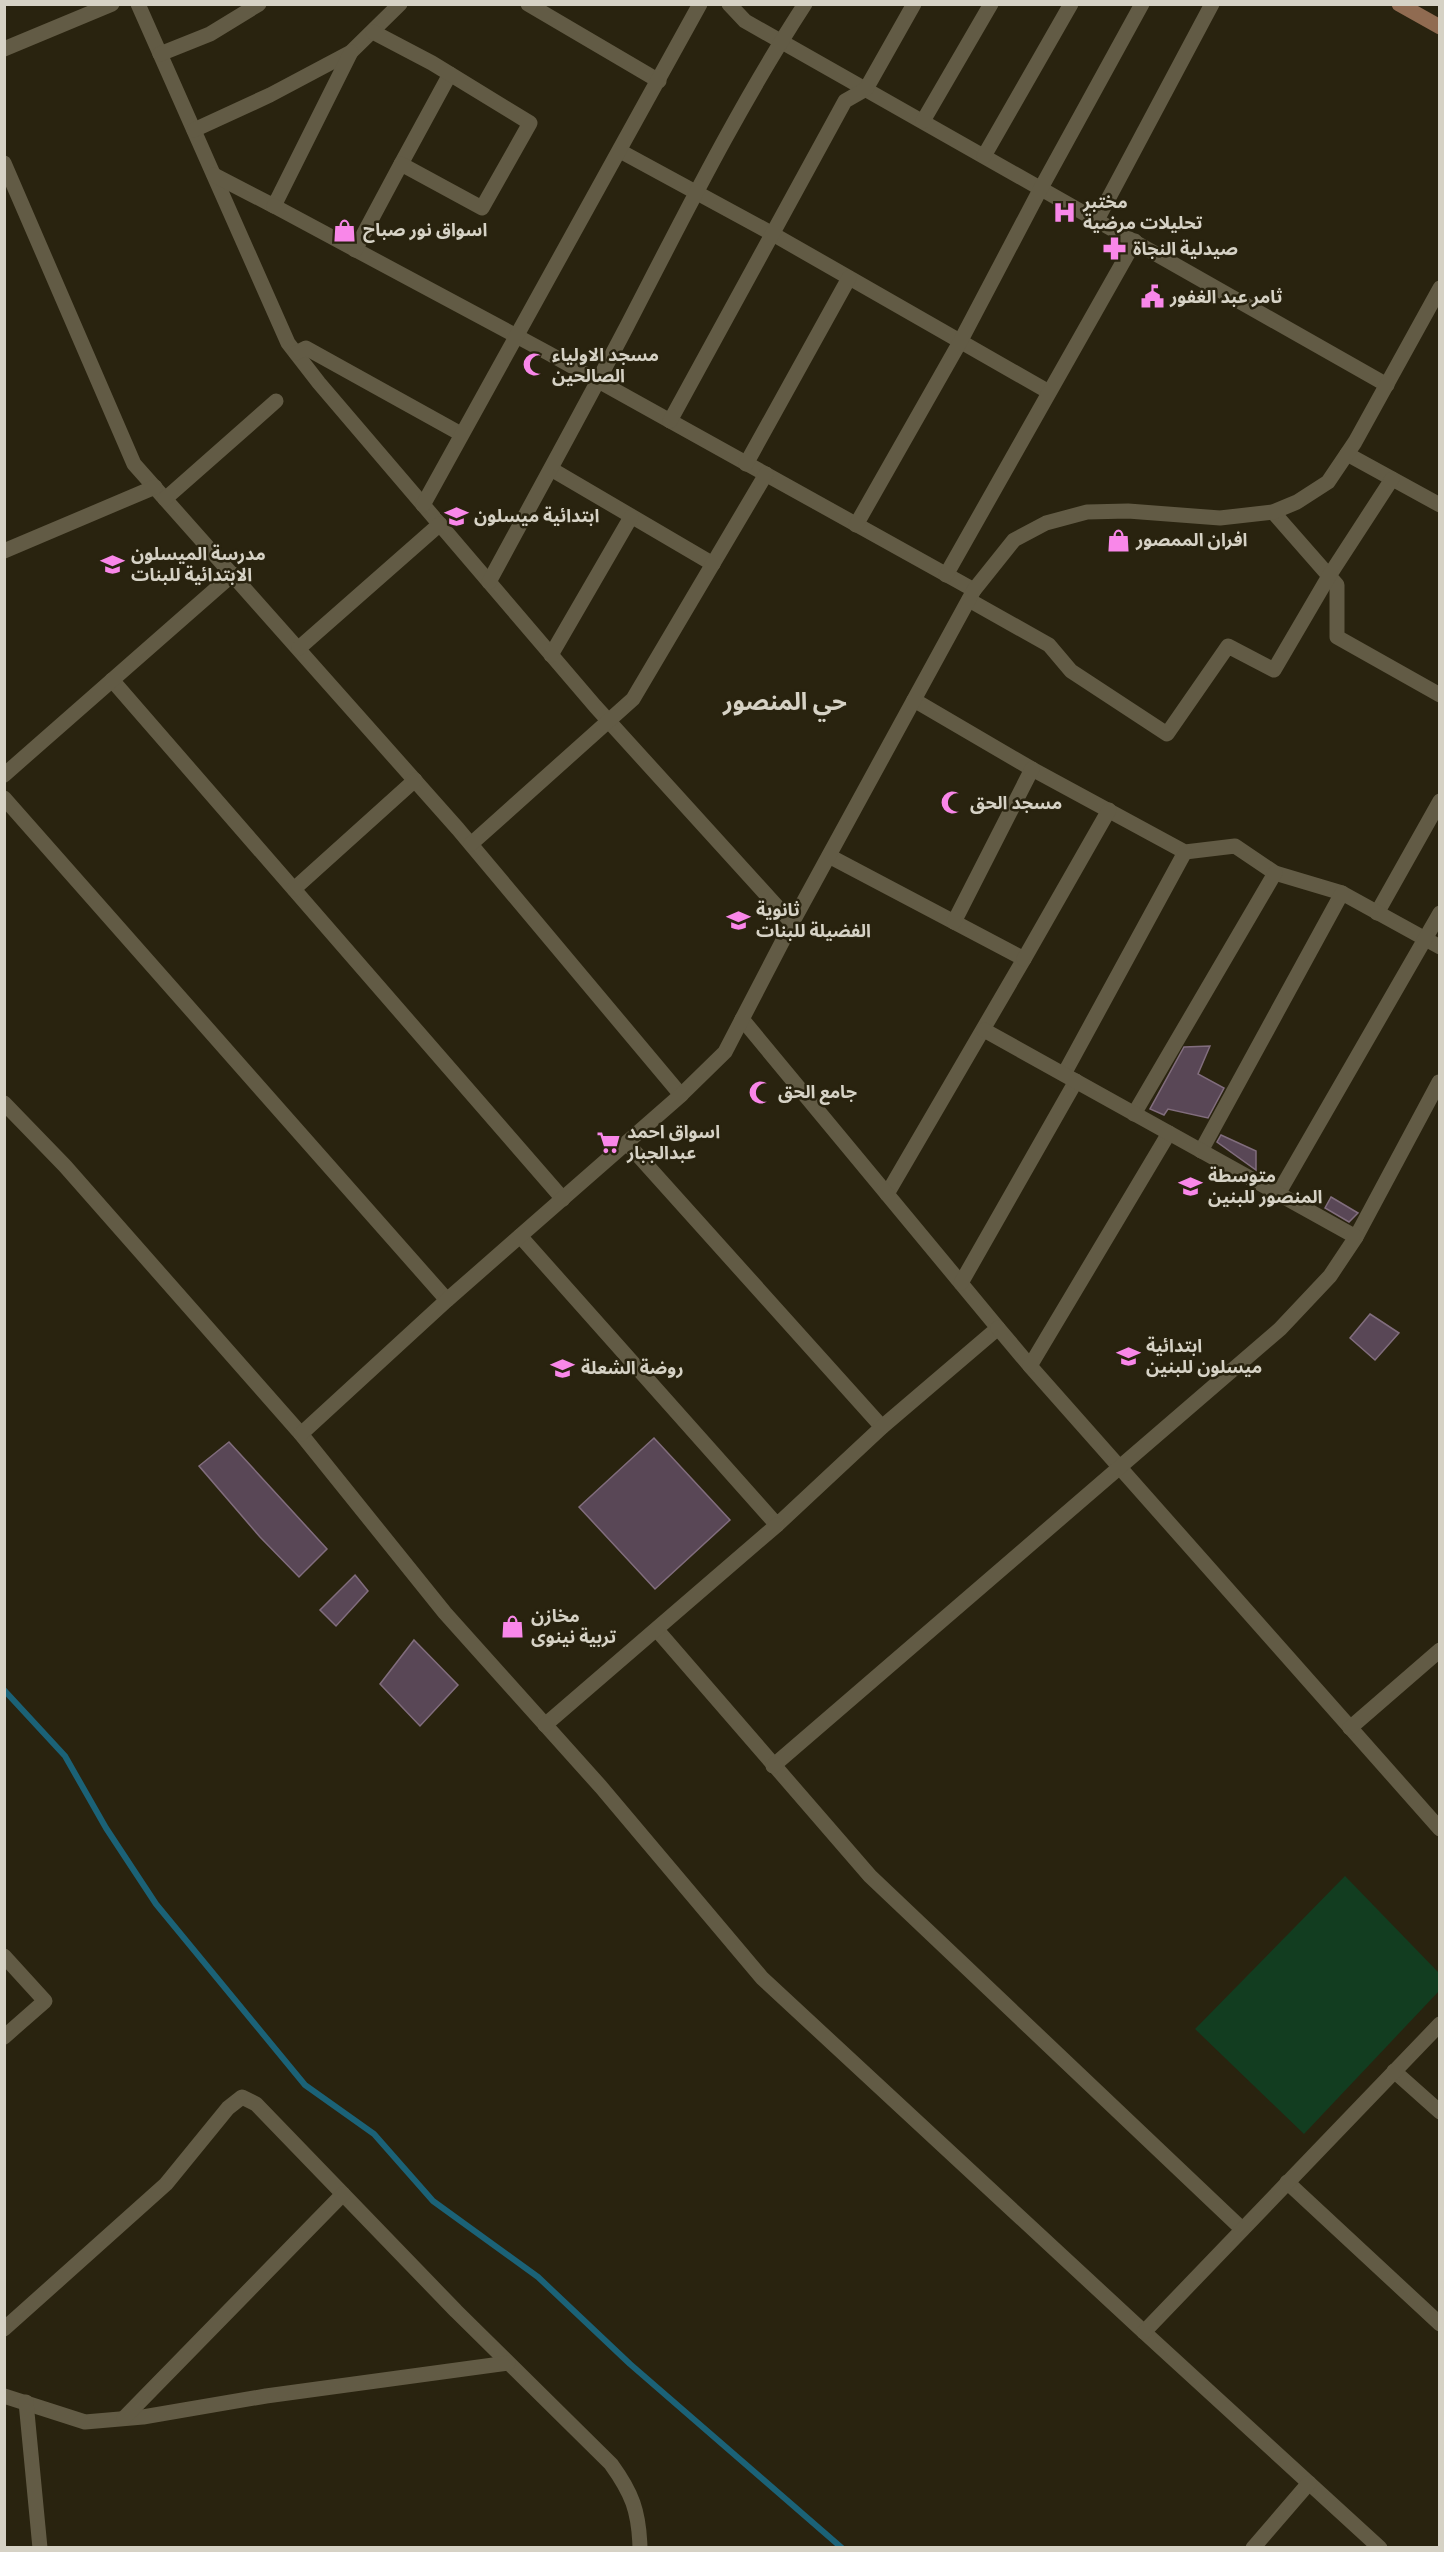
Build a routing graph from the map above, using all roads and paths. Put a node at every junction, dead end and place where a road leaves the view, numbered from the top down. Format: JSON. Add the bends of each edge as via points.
{"nodes":[{"id":1,"x":112,"y":4,"type":"edge"},
{"id":2,"x":138,"y":4,"type":"edge"},
{"id":3,"x":260,"y":4,"type":"edge"},
{"id":4,"x":400,"y":4,"type":"edge"},
{"id":5,"x":528,"y":4,"type":"edge"},
{"id":6,"x":700,"y":4,"type":"edge"},
{"id":7,"x":729,"y":4,"type":"edge"},
{"id":8,"x":805,"y":4,"type":"edge"},
{"id":9,"x":914,"y":4,"type":"edge"},
{"id":10,"x":991,"y":4,"type":"edge"},
{"id":11,"x":1071,"y":4,"type":"edge"},
{"id":12,"x":1142,"y":4,"type":"edge"},
{"id":13,"x":1212,"y":4,"type":"edge"},
{"id":14,"x":1399,"y":4,"type":"edge"},
{"id":15,"x":1440,"y":27,"type":"edge"},
{"id":16,"x":373,"y":32,"type":"junction"},
{"id":17,"x":781,"y":42,"type":"junction"},
{"id":18,"x":4,"y":49,"type":"edge"},
{"id":19,"x":351,"y":52,"type":"junction"},
{"id":20,"x":160,"y":54,"type":"junction"},
{"id":21,"x":450,"y":74,"type":"junction"},
{"id":22,"x":659,"y":81,"type":"junction"},
{"id":23,"x":866,"y":89,"type":"junction"},
{"id":24,"x":923,"y":121,"type":"junction"},
{"id":25,"x":194,"y":130,"type":"junction"},
{"id":26,"x":620,"y":151,"type":"junction"},
{"id":27,"x":984,"y":156,"type":"junction"},
{"id":28,"x":4,"y":163,"type":"edge"},
{"id":29,"x":401,"y":165,"type":"junction"},
{"id":30,"x":214,"y":175,"type":"junction"},
{"id":31,"x":1041,"y":188,"type":"junction"},
{"id":32,"x":697,"y":192,"type":"junction"},
{"id":33,"x":274,"y":206,"type":"junction"},
{"id":34,"x":1096,"y":220,"type":"junction"},
{"id":35,"x":771,"y":233,"type":"junction"},
{"id":36,"x":1135,"y":241,"type":"junction"},
{"id":37,"x":355,"y":250,"type":"junction"},
{"id":38,"x":849,"y":278,"type":"junction"},
{"id":39,"x":1440,"y":288,"type":"edge"},
{"id":40,"x":515,"y":336,"type":"junction"},
{"id":41,"x":960,"y":342,"type":"junction"},
{"id":42,"x":296,"y":353,"type":"junction"},
{"id":43,"x":598,"y":381,"type":"junction"},
{"id":44,"x":1387,"y":385,"type":"junction"},
{"id":45,"x":1048,"y":393,"type":"junction"},
{"id":46,"x":276,"y":401,"type":"dead end"},
{"id":47,"x":670,"y":421,"type":"junction"},
{"id":48,"x":462,"y":434,"type":"junction"},
{"id":49,"x":1347,"y":454,"type":"junction"},
{"id":50,"x":746,"y":464,"type":"junction"},
{"id":51,"x":551,"y":469,"type":"junction"},
{"id":52,"x":766,"y":474,"type":"junction"},
{"id":53,"x":1392,"y":479,"type":"junction"},
{"id":54,"x":160,"y":493,"type":"junction"},
{"id":55,"x":423,"y":505,"type":"junction"},
{"id":56,"x":1440,"y":505,"type":"edge"},
{"id":57,"x":1273,"y":512,"type":"junction"},
{"id":58,"x":631,"y":517,"type":"junction"},
{"id":59,"x":440,"y":524,"type":"junction"},
{"id":60,"x":856,"y":525,"type":"junction"},
{"id":61,"x":4,"y":551,"type":"edge"},
{"id":62,"x":713,"y":564,"type":"junction"},
{"id":63,"x":233,"y":574,"type":"junction"},
{"id":64,"x":946,"y":574,"type":"junction"},
{"id":65,"x":1329,"y":576,"type":"junction"},
{"id":66,"x":489,"y":582,"type":"junction"},
{"id":67,"x":971,"y":595,"type":"junction"},
{"id":68,"x":299,"y":648,"type":"junction"},
{"id":69,"x":551,"y":655,"type":"junction"},
{"id":70,"x":112,"y":680,"type":"junction"},
{"id":71,"x":1440,"y":695,"type":"edge"},
{"id":72,"x":914,"y":700,"type":"junction"},
{"id":73,"x":609,"y":722,"type":"junction"},
{"id":74,"x":1032,"y":769,"type":"junction"},
{"id":75,"x":4,"y":775,"type":"edge"},
{"id":76,"x":415,"y":780,"type":"junction"},
{"id":77,"x":4,"y":798,"type":"edge"},
{"id":78,"x":1440,"y":801,"type":"edge"},
{"id":79,"x":1109,"y":810,"type":"junction"},
{"id":80,"x":471,"y":844,"type":"junction"},
{"id":81,"x":1185,"y":852,"type":"junction"},
{"id":82,"x":829,"y":856,"type":"junction"},
{"id":83,"x":1275,"y":873,"type":"junction"},
{"id":84,"x":294,"y":889,"type":"junction"},
{"id":85,"x":1342,"y":893,"type":"junction"},
{"id":86,"x":1377,"y":913,"type":"junction"},
{"id":87,"x":1440,"y":913,"type":"edge"},
{"id":88,"x":954,"y":922,"type":"junction"},
{"id":89,"x":792,"y":923,"type":"junction"},
{"id":90,"x":1433,"y":943,"type":"edge"},
{"id":91,"x":1024,"y":959,"type":"junction"},
{"id":92,"x":742,"y":1020,"type":"junction"},
{"id":93,"x":984,"y":1030,"type":"junction"},
{"id":94,"x":1070,"y":1078,"type":"junction"},
{"id":95,"x":1440,"y":1082,"type":"edge"},
{"id":96,"x":681,"y":1095,"type":"junction"},
{"id":97,"x":4,"y":1103,"type":"edge"},
{"id":98,"x":1134,"y":1114,"type":"junction"},
{"id":99,"x":1169,"y":1133,"type":"junction"},
{"id":100,"x":627,"y":1143,"type":"junction"},
{"id":101,"x":1201,"y":1151,"type":"junction"},
{"id":102,"x":887,"y":1194,"type":"junction"},
{"id":103,"x":1278,"y":1194,"type":"junction"},
{"id":104,"x":563,"y":1199,"type":"junction"},
{"id":105,"x":520,"y":1236,"type":"junction"},
{"id":106,"x":1356,"y":1237,"type":"junction"},
{"id":107,"x":961,"y":1282,"type":"junction"},
{"id":108,"x":447,"y":1300,"type":"junction"},
{"id":109,"x":998,"y":1328,"type":"junction"},
{"id":110,"x":1030,"y":1366,"type":"junction"},
{"id":111,"x":882,"y":1427,"type":"junction"},
{"id":112,"x":301,"y":1434,"type":"junction"},
{"id":113,"x":1121,"y":1467,"type":"junction"},
{"id":114,"x":777,"y":1525,"type":"junction"},
{"id":115,"x":657,"y":1630,"type":"junction"},
{"id":116,"x":1440,"y":1650,"type":"edge"},
{"id":117,"x":545,"y":1725,"type":"junction"},
{"id":118,"x":1350,"y":1728,"type":"junction"},
{"id":119,"x":773,"y":1766,"type":"junction"},
{"id":120,"x":1440,"y":1829,"type":"edge"},
{"id":121,"x":4,"y":1956,"type":"edge"},
{"id":122,"x":1440,"y":2024,"type":"edge"},
{"id":123,"x":4,"y":2037,"type":"edge"},
{"id":124,"x":1394,"y":2071,"type":"junction"},
{"id":125,"x":1440,"y":2112,"type":"edge"},
{"id":126,"x":1287,"y":2182,"type":"junction"},
{"id":127,"x":343,"y":2194,"type":"junction"},
{"id":128,"x":1242,"y":2229,"type":"junction"},
{"id":129,"x":1440,"y":2324,"type":"edge"},
{"id":130,"x":4,"y":2329,"type":"edge"},
{"id":131,"x":1144,"y":2332,"type":"junction"},
{"id":132,"x":508,"y":2363,"type":"junction"},
{"id":133,"x":4,"y":2396,"type":"edge"},
{"id":134,"x":26,"y":2402,"type":"junction"},
{"id":135,"x":124,"y":2418,"type":"junction"},
{"id":136,"x":1309,"y":2483,"type":"junction"},
{"id":137,"x":40,"y":2547,"type":"edge"},
{"id":138,"x":640,"y":2547,"type":"edge"},
{"id":139,"x":1253,"y":2547,"type":"edge"},
{"id":140,"x":1380,"y":2547,"type":"edge"}],
"edges":[{"from":1,"to":18,"type":"street"},
{"from":2,"to":20,"type":"street"},
{"from":3,"to":20,"type":"street","via":[[210,34]]},
{"from":4,"to":16,"type":"street"},
{"from":5,"to":22,"type":"street"},
{"from":6,"to":22,"type":"street"},
{"from":7,"to":17,"type":"street","via":[[745,21]]},
{"from":8,"to":17,"type":"street"},
{"from":9,"to":23,"type":"street"},
{"from":10,"to":24,"type":"street"},
{"from":11,"to":27,"type":"street"},
{"from":12,"to":31,"type":"street"},
{"from":13,"to":34,"type":"street"},
{"from":14,"to":15,"type":"main road"},
{"from":16,"to":19,"type":"street"},
{"from":16,"to":21,"type":"street"},
{"from":17,"to":23,"type":"street"},
{"from":17,"to":32,"type":"street"},
{"from":19,"to":25,"type":"street"},
{"from":19,"to":33,"type":"street"},
{"from":20,"to":25,"type":"street"},
{"from":21,"to":29,"type":"street"},
{"from":21,"to":29,"type":"street","via":[[530,123],[482,208]]},
{"from":22,"to":26,"type":"street"},
{"from":23,"to":24,"type":"street"},
{"from":23,"to":35,"type":"street","via":[[845,101]]},
{"from":24,"to":27,"type":"street"},
{"from":25,"to":30,"type":"street"},
{"from":26,"to":32,"type":"street"},
{"from":26,"to":40,"type":"street"},
{"from":27,"to":31,"type":"street"},
{"from":28,"to":54,"type":"street","via":[[134,464]]},
{"from":29,"to":37,"type":"street"},
{"from":30,"to":33,"type":"street"},
{"from":30,"to":42,"type":"street","via":[[288,343]]},
{"from":31,"to":34,"type":"street"},
{"from":31,"to":41,"type":"street"},
{"from":32,"to":35,"type":"street"},
{"from":32,"to":43,"type":"street"},
{"from":33,"to":37,"type":"street"},
{"from":34,"to":36,"type":"street"},
{"from":35,"to":38,"type":"street"},
{"from":35,"to":47,"type":"street"},
{"from":36,"to":44,"type":"street"},
{"from":36,"to":45,"type":"street"},
{"from":37,"to":40,"type":"street"},
{"from":38,"to":41,"type":"street"},
{"from":38,"to":50,"type":"street"},
{"from":39,"to":44,"type":"street"},
{"from":40,"to":43,"type":"street"},
{"from":40,"to":48,"type":"street"},
{"from":41,"to":45,"type":"street"},
{"from":41,"to":60,"type":"street"},
{"from":42,"to":48,"type":"street","via":[[306,348]]},
{"from":42,"to":55,"type":"street"},
{"from":43,"to":47,"type":"street"},
{"from":43,"to":51,"type":"street"},
{"from":44,"to":49,"type":"street"},
{"from":45,"to":64,"type":"street"},
{"from":46,"to":54,"type":"street"},
{"from":47,"to":50,"type":"street"},
{"from":48,"to":55,"type":"street"},
{"from":49,"to":53,"type":"street"},
{"from":49,"to":57,"type":"street","via":[[1328,482],[1298,502]]},
{"from":50,"to":52,"type":"street"},
{"from":51,"to":58,"type":"street"},
{"from":51,"to":66,"type":"street"},
{"from":52,"to":60,"type":"street"},
{"from":52,"to":62,"type":"street"},
{"from":53,"to":56,"type":"street"},
{"from":53,"to":65,"type":"street"},
{"from":54,"to":61,"type":"street"},
{"from":54,"to":63,"type":"street"},
{"from":55,"to":59,"type":"street"},
{"from":57,"to":65,"type":"street"},
{"from":57,"to":67,"type":"street","via":[[1220,518],[1087,512],[1046,524],[1014,540]]},
{"from":58,"to":62,"type":"street"},
{"from":58,"to":69,"type":"street"},
{"from":59,"to":66,"type":"street"},
{"from":59,"to":68,"type":"street"},
{"from":60,"to":64,"type":"street"},
{"from":62,"to":73,"type":"street","via":[[633,699]]},
{"from":63,"to":68,"type":"street"},
{"from":63,"to":70,"type":"street"},
{"from":64,"to":67,"type":"street"},
{"from":65,"to":67,"type":"street","via":[[1274,670],[1228,646],[1167,734],[1071,671],[1049,645]]},
{"from":65,"to":71,"type":"street","via":[[1337,585],[1337,637]]},
{"from":66,"to":69,"type":"street"},
{"from":67,"to":72,"type":"street"},
{"from":68,"to":76,"type":"street"},
{"from":69,"to":73,"type":"street"},
{"from":70,"to":75,"type":"street"},
{"from":70,"to":84,"type":"street"},
{"from":72,"to":74,"type":"street"},
{"from":72,"to":82,"type":"street"},
{"from":73,"to":80,"type":"street"},
{"from":73,"to":89,"type":"street"},
{"from":74,"to":79,"type":"street"},
{"from":74,"to":88,"type":"street"},
{"from":76,"to":80,"type":"street"},
{"from":76,"to":84,"type":"street"},
{"from":77,"to":108,"type":"street"},
{"from":78,"to":86,"type":"street"},
{"from":79,"to":81,"type":"street"},
{"from":79,"to":91,"type":"street"},
{"from":80,"to":96,"type":"street"},
{"from":81,"to":83,"type":"street","via":[[1235,846]]},
{"from":81,"to":94,"type":"street"},
{"from":82,"to":88,"type":"street"},
{"from":82,"to":89,"type":"street"},
{"from":83,"to":85,"type":"street"},
{"from":83,"to":98,"type":"street"},
{"from":84,"to":104,"type":"street"},
{"from":85,"to":86,"type":"street"},
{"from":85,"to":101,"type":"street"},
{"from":86,"to":90,"type":"street"},
{"from":87,"to":90,"type":"street"},
{"from":88,"to":91,"type":"street"},
{"from":89,"to":92,"type":"street"},
{"from":90,"to":103,"type":"street"},
{"from":91,"to":93,"type":"street"},
{"from":92,"to":96,"type":"street","via":[[725,1052]]},
{"from":92,"to":102,"type":"street"},
{"from":93,"to":94,"type":"street"},
{"from":93,"to":102,"type":"street"},
{"from":94,"to":98,"type":"street"},
{"from":94,"to":107,"type":"street"},
{"from":95,"to":106,"type":"street"},
{"from":96,"to":100,"type":"street"},
{"from":97,"to":112,"type":"street","via":[[65,1166]]},
{"from":98,"to":99,"type":"street"},
{"from":99,"to":101,"type":"street"},
{"from":99,"to":110,"type":"street"},
{"from":100,"to":104,"type":"street"},
{"from":100,"to":111,"type":"street"},
{"from":101,"to":103,"type":"street"},
{"from":102,"to":107,"type":"street"},
{"from":103,"to":106,"type":"street"},
{"from":104,"to":105,"type":"street"},
{"from":105,"to":108,"type":"street"},
{"from":105,"to":114,"type":"street"},
{"from":106,"to":113,"type":"street","via":[[1330,1276],[1280,1329]]},
{"from":107,"to":109,"type":"street"},
{"from":108,"to":112,"type":"street"},
{"from":109,"to":110,"type":"street"},
{"from":109,"to":111,"type":"street"},
{"from":110,"to":113,"type":"street"},
{"from":111,"to":114,"type":"street"},
{"from":112,"to":117,"type":"street","via":[[445,1613]]},
{"from":113,"to":118,"type":"street"},
{"from":113,"to":119,"type":"street"},
{"from":114,"to":115,"type":"street"},
{"from":115,"to":117,"type":"street"},
{"from":115,"to":119,"type":"street"},
{"from":116,"to":118,"type":"street"},
{"from":117,"to":131,"type":"street","via":[[762,1978]]},
{"from":118,"to":120,"type":"street"},
{"from":119,"to":128,"type":"street","via":[[870,1876]]},
{"from":121,"to":123,"type":"street","via":[[45,2001]]},
{"from":122,"to":124,"type":"street"},
{"from":124,"to":125,"type":"street"},
{"from":124,"to":126,"type":"street"},
{"from":126,"to":128,"type":"street"},
{"from":126,"to":129,"type":"street"},
{"from":127,"to":130,"type":"street","via":[[256,2104],[242,2097],[228,2108],[166,2184]]},
{"from":127,"to":132,"type":"street"},
{"from":127,"to":135,"type":"street"},
{"from":128,"to":131,"type":"street"},
{"from":131,"to":136,"type":"street"},
{"from":132,"to":135,"type":"street"},
{"from":132,"to":138,"type":"street","via":[[611,2464],[629,2490],[639,2520]]},
{"from":133,"to":134,"type":"street"},
{"from":134,"to":135,"type":"street","via":[[85,2422]]},
{"from":134,"to":137,"type":"street"},
{"from":136,"to":139,"type":"street"},
{"from":136,"to":140,"type":"street"}]}
